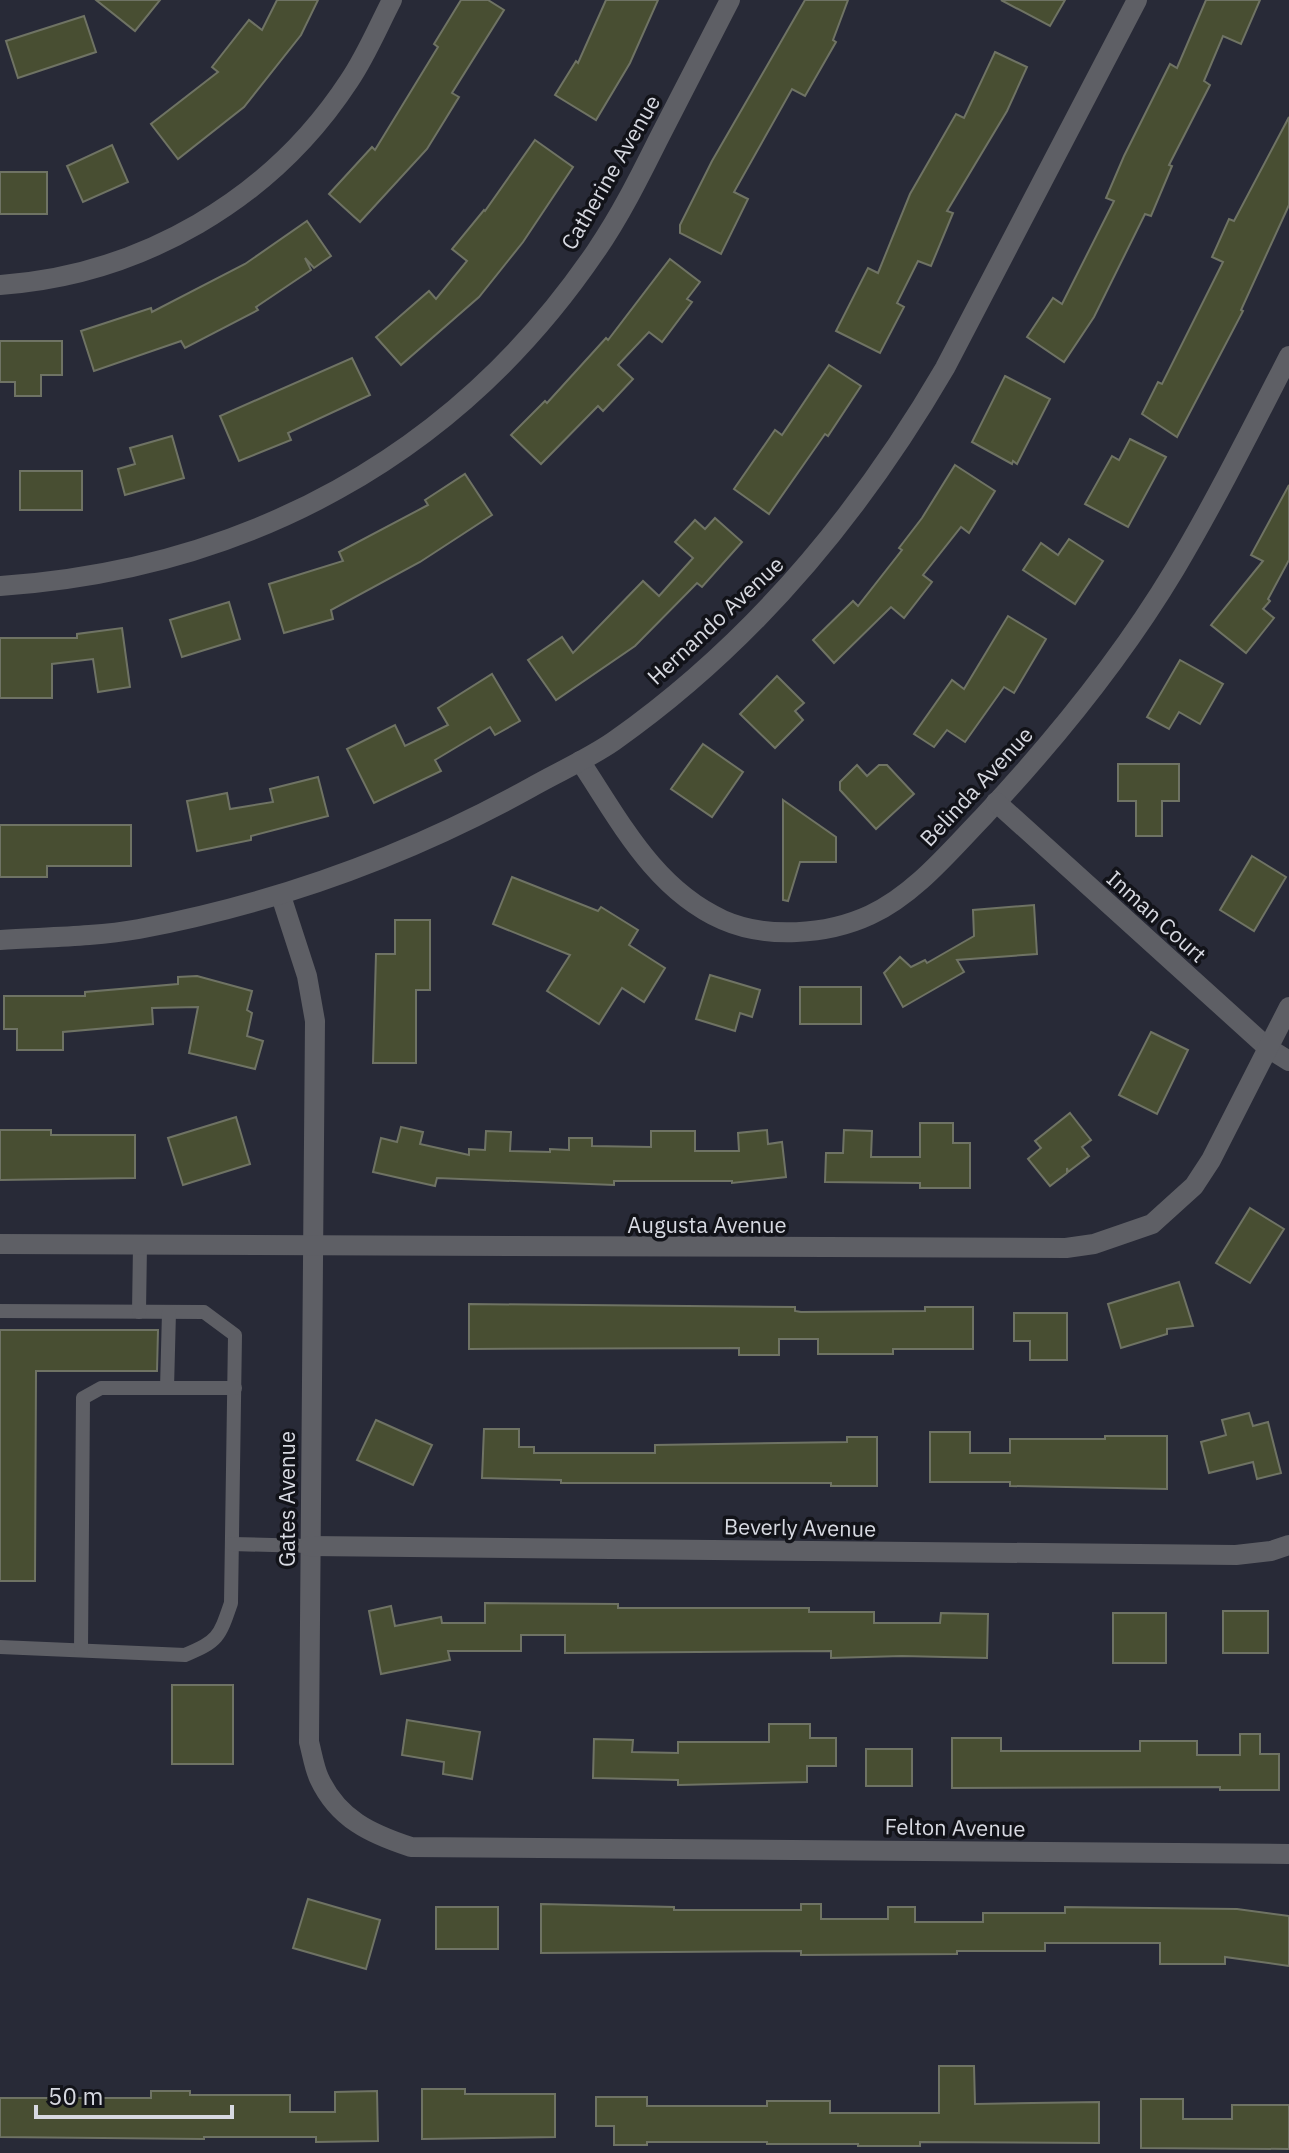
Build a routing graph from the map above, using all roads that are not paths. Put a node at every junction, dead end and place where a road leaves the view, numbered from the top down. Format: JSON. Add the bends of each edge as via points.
{"nodes":[{"id":1,"x":392,"y":0,"type":"edge"},
{"id":2,"x":730,"y":0,"type":"edge"},
{"id":3,"x":1137,"y":0,"type":"edge"},
{"id":4,"x":0,"y":285,"type":"edge"},
{"id":5,"x":1289,"y":356,"type":"edge"},
{"id":6,"x":0,"y":586,"type":"edge"},
{"id":7,"x":580,"y":761,"type":"junction"},
{"id":8,"x":996,"y":802,"type":"junction"},
{"id":9,"x":281,"y":896,"type":"junction"},
{"id":10,"x":0,"y":940,"type":"edge"},
{"id":11,"x":1289,"y":1007,"type":"edge"},
{"id":12,"x":1268,"y":1048,"type":"junction"},
{"id":13,"x":1289,"y":1061,"type":"edge"},
{"id":14,"x":0,"y":1244,"type":"edge"},
{"id":15,"x":140,"y":1245,"type":"junction"},
{"id":16,"x":311,"y":1246,"type":"junction"},
{"id":17,"x":0,"y":1311,"type":"edge"},
{"id":18,"x":139,"y":1312,"type":"junction"},
{"id":19,"x":169,"y":1312,"type":"junction"},
{"id":20,"x":167,"y":1388,"type":"junction"},
{"id":21,"x":235,"y":1388,"type":"junction"},
{"id":22,"x":232,"y":1544,"type":"junction"},
{"id":23,"x":1289,"y":1545,"type":"edge"},
{"id":24,"x":309,"y":1546,"type":"junction"},
{"id":25,"x":0,"y":1647,"type":"edge"},
{"id":26,"x":81,"y":1650,"type":"junction"},
{"id":27,"x":620,"y":1849,"type":"joint"},
{"id":28,"x":1289,"y":1854,"type":"edge"}],
"edges":[{"from":1,"to":4,"type":"street","via":[[328,111],[245,194],[193,229],[131,257],[69,276]]},
{"from":2,"to":6,"type":"street","name":"Catherine Avenue","via":[[597,250],[497,371],[438,423],[374,469],[306,508],[234,539],[134,569]]},
{"from":3,"to":7,"type":"street","name":"Hernando Avenue","via":[[945,368],[873,483],[761,616],[690,682]]},
{"from":5,"to":8,"type":"street","name":"Belinda Avenue","via":[[1224,483],[1135,631],[1046,748]]},
{"from":7,"to":8,"type":"street","name":"Belinda Avenue","via":[[646,860],[679,894],[725,921],[777,933],[827,930],[871,915],[911,888]]},
{"from":7,"to":9,"type":"street","name":"Hernando Avenue","via":[[434,837]]},
{"from":8,"to":12,"type":"street","name":"Inman Court"},
{"from":9,"to":10,"type":"street","name":"Hernando Avenue","via":[[136,929]]},
{"from":9,"to":16,"type":"street","name":"Gates Avenue","via":[[307,976],[315,1021]]},
{"from":11,"to":12,"type":"street","name":"Augusta Avenue"},
{"from":12,"to":13,"type":"street","name":"Inman Court"},
{"from":12,"to":16,"type":"street","name":"Augusta Avenue","via":[[1194,1186],[1152,1224],[1094,1244]]},
{"from":14,"to":15,"type":"street","name":"Augusta Avenue"},
{"from":15,"to":16,"type":"street","name":"Augusta Avenue"},
{"from":15,"to":18,"type":"lane"},
{"from":16,"to":24,"type":"street","name":"Gates Avenue"},
{"from":17,"to":18,"type":"lane"},
{"from":18,"to":19,"type":"lane"},
{"from":19,"to":20,"type":"lane"},
{"from":19,"to":21,"type":"lane","via":[[204,1312],[235,1335]]},
{"from":20,"to":21,"type":"lane"},
{"from":20,"to":26,"type":"lane","via":[[101,1388],[83,1398]]},
{"from":21,"to":22,"type":"lane"},
{"from":22,"to":24,"type":"lane"},
{"from":22,"to":26,"type":"lane","via":[[231,1603],[213,1643],[185,1655]]},
{"from":23,"to":24,"type":"street","name":"Beverly Avenue","via":[[1236,1555]]},
{"from":24,"to":27,"type":"street","name":"Gates Avenue","via":[[309,1742],[319,1778],[339,1808],[371,1834],[411,1847]]},
{"from":25,"to":26,"type":"lane"},
{"from":27,"to":28,"type":"street","name":"Felton Avenue"}]}
